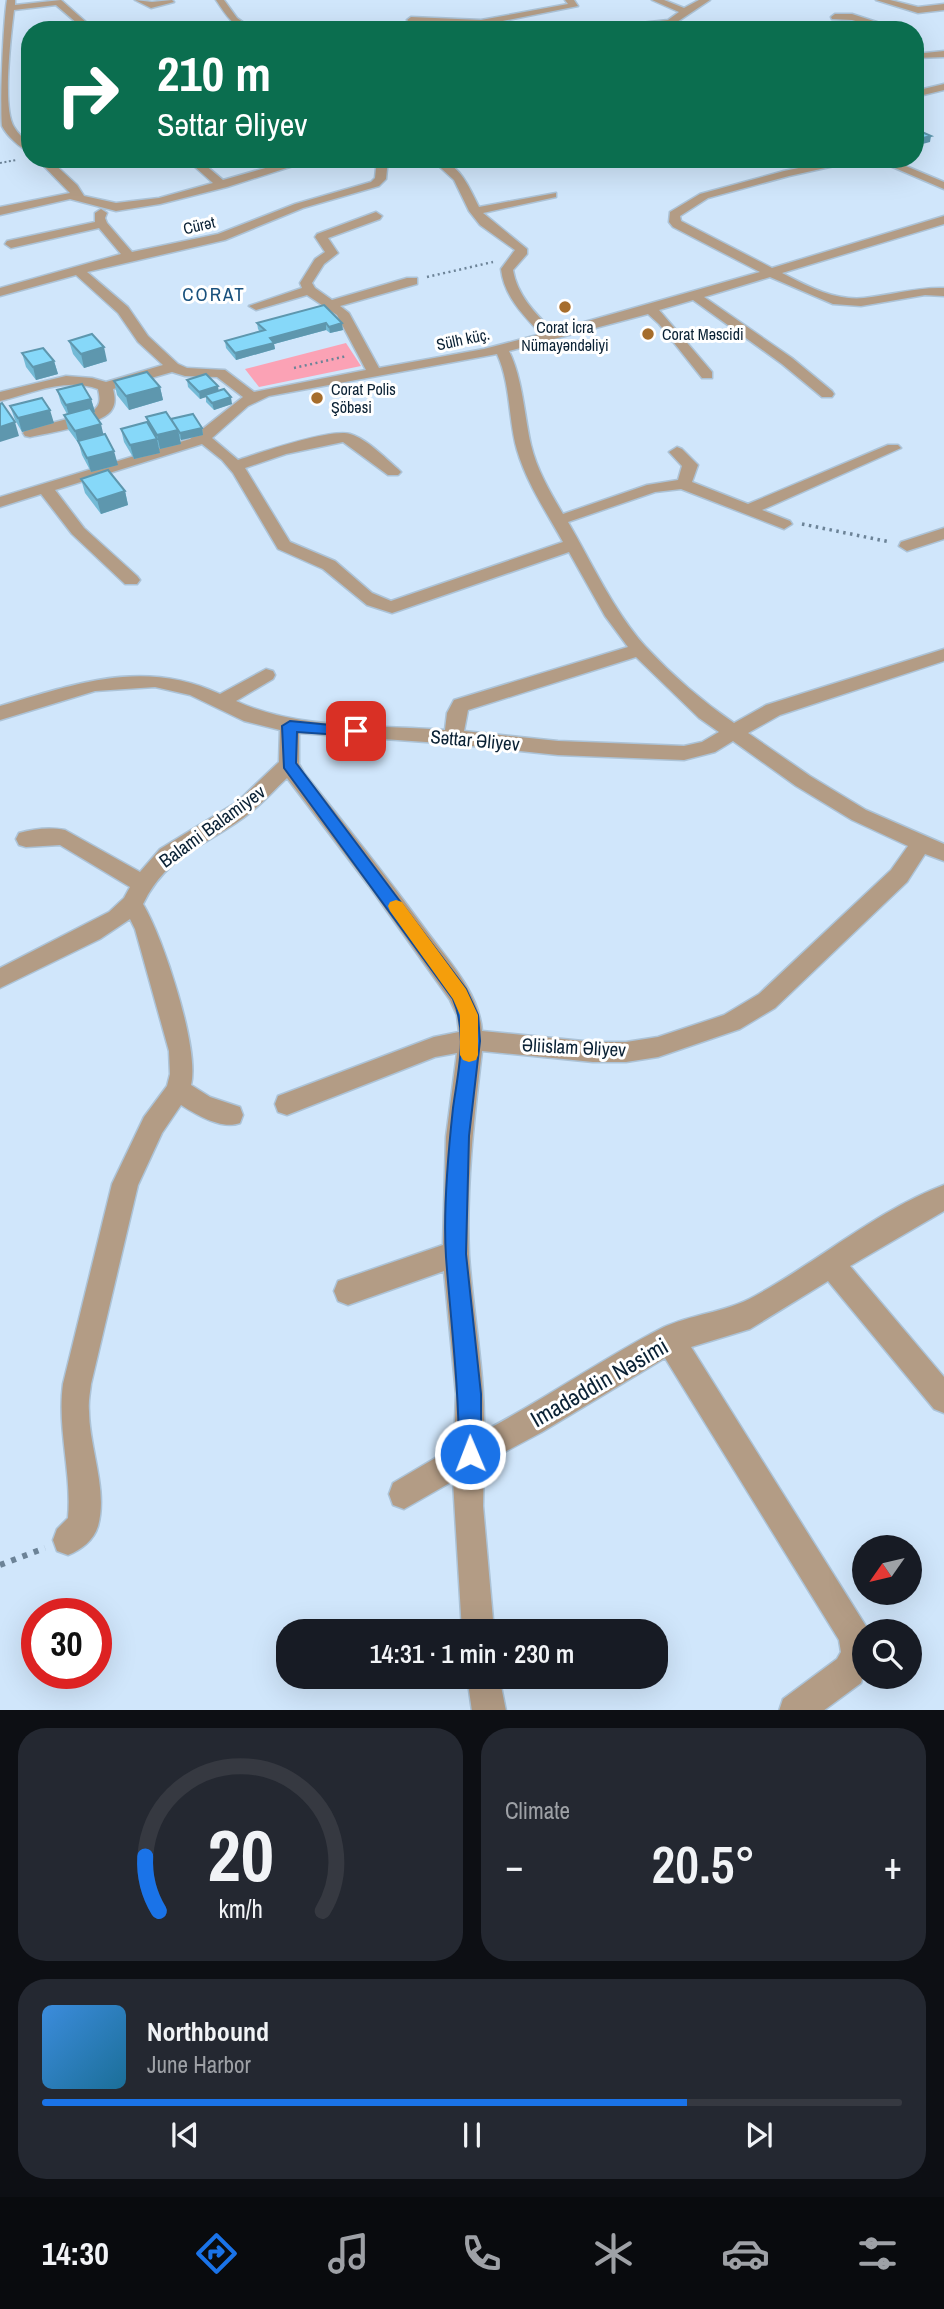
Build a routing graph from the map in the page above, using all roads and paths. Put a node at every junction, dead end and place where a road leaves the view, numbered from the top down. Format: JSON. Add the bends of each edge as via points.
{"nodes":[{"id":1,"x":139,"y":0,"type":"edge"},
{"id":2,"x":220,"y":0,"type":"edge"},
{"id":3,"x":569,"y":0,"type":"edge"},
{"id":4,"x":656,"y":0,"type":"edge"},
{"id":5,"x":706,"y":0,"type":"edge"},
{"id":6,"x":880,"y":0,"type":"edge"},
{"id":7,"x":57,"y":1,"type":"edge"},
{"id":8,"x":170,"y":2,"type":"dead end"},
{"id":9,"x":10,"y":4,"type":"edge"},
{"id":10,"x":944,"y":7,"type":"edge"},
{"id":11,"x":685,"y":10,"type":"junction"},
{"id":12,"x":553,"y":11,"type":"junction"},
{"id":13,"x":927,"y":11,"type":"junction"},
{"id":14,"x":835,"y":17,"type":"dead end"},
{"id":15,"x":564,"y":18,"type":"dead end"},
{"id":16,"x":910,"y":19,"type":"dead end"},
{"id":17,"x":80,"y":21,"type":"edge"},
{"id":18,"x":236,"y":21,"type":"edge"},
{"id":19,"x":409,"y":21,"type":"edge"},
{"id":20,"x":462,"y":21,"type":"edge"},
{"id":21,"x":493,"y":21,"type":"edge"},
{"id":22,"x":672,"y":21,"type":"edge"},
{"id":23,"x":866,"y":21,"type":"edge"},
{"id":24,"x":944,"y":54,"type":"edge"},
{"id":25,"x":924,"y":55,"type":"edge"},
{"id":26,"x":2,"y":68,"type":"edge"},
{"id":27,"x":944,"y":88,"type":"edge"},
{"id":28,"x":924,"y":92,"type":"edge"},
{"id":29,"x":21,"y":136,"type":"edge"},
{"id":30,"x":52,"y":168,"type":"edge"},
{"id":31,"x":202,"y":168,"type":"edge"},
{"id":32,"x":280,"y":168,"type":"edge"},
{"id":33,"x":382,"y":168,"type":"edge"},
{"id":34,"x":447,"y":168,"type":"edge"},
{"id":35,"x":814,"y":168,"type":"edge"},
{"id":36,"x":901,"y":168,"type":"edge"},
{"id":37,"x":223,"y":185,"type":"junction"},
{"id":38,"x":944,"y":186,"type":"edge"},
{"id":39,"x":552,"y":195,"type":"dead end"},
{"id":40,"x":78,"y":196,"type":"junction"},
{"id":41,"x":107,"y":207,"type":"junction"},
{"id":42,"x":0,"y":211,"type":"edge"},
{"id":43,"x":475,"y":211,"type":"junction"},
{"id":44,"x":376,"y":216,"type":"dead end"},
{"id":45,"x":944,"y":220,"type":"edge"},
{"id":46,"x":103,"y":224,"type":"junction"},
{"id":47,"x":11,"y":244,"type":"dead end"},
{"id":48,"x":129,"y":256,"type":"junction"},
{"id":49,"x":511,"y":264,"type":"junction"},
{"id":50,"x":80,"y":272,"type":"junction"},
{"id":51,"x":772,"y":273,"type":"junction"},
{"id":52,"x":412,"y":281,"type":"joint"},
{"id":53,"x":309,"y":290,"type":"junction"},
{"id":54,"x":0,"y":292,"type":"edge"},
{"id":55,"x":944,"y":292,"type":"edge"},
{"id":56,"x":695,"y":296,"type":"junction"},
{"id":57,"x":331,"y":304,"type":"junction"},
{"id":58,"x":256,"y":306,"type":"dead end"},
{"id":59,"x":650,"y":309,"type":"junction"},
{"id":60,"x":550,"y":336,"type":"junction"},
{"id":61,"x":501,"y":349,"type":"junction"},
{"id":62,"x":353,"y":355,"type":"dead end"},
{"id":63,"x":173,"y":367,"type":"junction"},
{"id":64,"x":290,"y":369,"type":"dead end"},
{"id":65,"x":374,"y":372,"type":"junction"},
{"id":66,"x":707,"y":375,"type":"dead end"},
{"id":67,"x":105,"y":387,"type":"junction"},
{"id":68,"x":827,"y":394,"type":"dead end"},
{"id":69,"x":251,"y":396,"type":"junction"},
{"id":70,"x":0,"y":397,"type":"edge"},
{"id":71,"x":30,"y":433,"type":"dead end"},
{"id":72,"x":202,"y":438,"type":"junction"},
{"id":73,"x":893,"y":448,"type":"dead end"},
{"id":74,"x":677,"y":452,"type":"dead end"},
{"id":75,"x":235,"y":466,"type":"junction"},
{"id":76,"x":393,"y":472,"type":"dead end"},
{"id":77,"x":683,"y":484,"type":"junction"},
{"id":78,"x":44,"y":487,"type":"junction"},
{"id":79,"x":0,"y":502,"type":"edge"},
{"id":80,"x":747,"y":510,"type":"junction"},
{"id":81,"x":558,"y":520,"type":"junction"},
{"id":82,"x":784,"y":524,"type":"joint"},
{"id":83,"x":944,"y":533,"type":"edge"},
{"id":84,"x":572,"y":545,"type":"junction"},
{"id":85,"x":907,"y":546,"type":"joint"},
{"id":86,"x":131,"y":580,"type":"dead end"},
{"id":87,"x":639,"y":650,"type":"junction"},
{"id":88,"x":944,"y":655,"type":"edge"},
{"id":89,"x":266,"y":675,"type":"dead end"},
{"id":90,"x":221,"y":702,"type":"junction"},
{"id":91,"x":0,"y":713,"type":"edge"},
{"id":92,"x":290,"y":726,"type":"junction"},
{"id":93,"x":732,"y":733,"type":"junction"},
{"id":94,"x":454,"y":737,"type":"junction"},
{"id":95,"x":289,"y":764,"type":"junction"},
{"id":96,"x":26,"y":839,"type":"dead end"},
{"id":97,"x":922,"y":843,"type":"junction"},
{"id":98,"x":944,"y":853,"type":"edge"},
{"id":99,"x":137,"y":894,"type":"junction"},
{"id":100,"x":0,"y":979,"type":"edge"},
{"id":101,"x":471,"y":1041,"type":"junction"},
{"id":102,"x":178,"y":1090,"type":"junction"},
{"id":103,"x":287,"y":1104,"type":"dead end"},
{"id":104,"x":231,"y":1115,"type":"dead end"},
{"id":105,"x":944,"y":1197,"type":"edge"},
{"id":106,"x":456,"y":1254,"type":"junction"},
{"id":107,"x":831,"y":1264,"type":"junction"},
{"id":108,"x":348,"y":1291,"type":"dead end"},
{"id":109,"x":670,"y":1339,"type":"junction"},
{"id":110,"x":944,"y":1399,"type":"edge"},
{"id":111,"x":470,"y":1454,"type":"junction"},
{"id":112,"x":404,"y":1493,"type":"dead end"},
{"id":113,"x":68,"y":1540,"type":"joint"},
{"id":114,"x":0,"y":1565,"type":"edge"},
{"id":115,"x":477,"y":1619,"type":"edge"},
{"id":116,"x":485,"y":1689,"type":"edge"},
{"id":117,"x":489,"y":1710,"type":"edge"},
{"id":118,"x":795,"y":1710,"type":"edge"}],
"edges":[{"from":1,"to":8,"type":"street","via":[[151,5]]},
{"from":2,"to":18,"type":"street"},
{"from":3,"to":12,"type":"street","via":[[574,6]]},
{"from":4,"to":11,"type":"street"},
{"from":5,"to":11,"type":"street"},
{"from":6,"to":13,"type":"street"},
{"from":7,"to":9,"type":"street"},
{"from":7,"to":17,"type":"street"},
{"from":9,"to":26,"type":"street"},
{"from":10,"to":13,"type":"street"},
{"from":11,"to":22,"type":"street"},
{"from":12,"to":15,"type":"street"},
{"from":12,"to":21,"type":"street"},
{"from":13,"to":16,"type":"street"},
{"from":14,"to":23,"type":"street"},
{"from":19,"to":20,"type":"street","via":[[413,16]]},
{"from":24,"to":25,"type":"street"},
{"from":26,"to":29,"type":"street","via":[[3,112],[9,128]]},
{"from":27,"to":28,"type":"street"},
{"from":30,"to":40,"type":"street"},
{"from":31,"to":37,"type":"street"},
{"from":32,"to":37,"type":"street"},
{"from":33,"to":48,"type":"street","name":"Cürət","via":[[379,186],[299,206],[221,237]]},
{"from":34,"to":43,"type":"street","via":[[459,178]]},
{"from":35,"to":51,"type":"street","via":[[704,195],[674,214],[677,224]]},
{"from":36,"to":38,"type":"street"},
{"from":37,"to":41,"type":"street","via":[[160,201]]},
{"from":39,"to":43,"type":"street"},
{"from":40,"to":41,"type":"street"},
{"from":40,"to":42,"type":"street"},
{"from":41,"to":46,"type":"street","via":[[100,215]]},
{"from":43,"to":49,"type":"street","via":[[520,249],[522,254]]},
{"from":44,"to":53,"type":"street","via":[[321,237],[332,253],[309,276]]},
{"from":45,"to":51,"type":"street","name":"Sülh küç."},
{"from":46,"to":47,"type":"street"},
{"from":46,"to":48,"type":"street"},
{"from":48,"to":50,"type":"street","name":"Cürət"},
{"from":49,"to":52,"type":"path","via":[[493,262]]},
{"from":49,"to":60,"type":"street","via":[[507,275],[519,301]]},
{"from":50,"to":54,"type":"street","name":"Cürət"},
{"from":50,"to":63,"type":"street","via":[[123,310],[143,339]]},
{"from":51,"to":55,"type":"street","via":[[845,302]]},
{"from":51,"to":56,"type":"street","name":"Sülh küç."},
{"from":52,"to":57,"type":"street"},
{"from":53,"to":57,"type":"street"},
{"from":53,"to":58,"type":"street"},
{"from":56,"to":59,"type":"street","name":"Sülh küç."},
{"from":56,"to":68,"type":"street"},
{"from":57,"to":65,"type":"street","via":[[349,322]]},
{"from":59,"to":60,"type":"street","name":"Sülh küç."},
{"from":59,"to":66,"type":"street"},
{"from":60,"to":61,"type":"street","name":"Sülh küç."},
{"from":61,"to":65,"type":"street","name":"Sülh küç."},
{"from":61,"to":81,"type":"street","via":[[510,368],[528,461]]},
{"from":62,"to":64,"type":"path"},
{"from":63,"to":67,"type":"street"},
{"from":63,"to":69,"type":"street","via":[[220,373]]},
{"from":65,"to":69,"type":"street","name":"Sülh küç."},
{"from":67,"to":70,"type":"street","via":[[72,379]]},
{"from":67,"to":71,"type":"street","via":[[105,410]]},
{"from":69,"to":72,"type":"street","name":"Sülh küç.","via":[[235,405]]},
{"from":72,"to":75,"type":"street","via":[[223,449]]},
{"from":72,"to":78,"type":"street","name":"Sülh küç.","via":[[159,455]]},
{"from":73,"to":80,"type":"street"},
{"from":74,"to":77,"type":"street","via":[[690,465]]},
{"from":75,"to":76,"type":"street","via":[[344,437]]},
{"from":75,"to":84,"type":"street","via":[[284,545],[329,565],[380,606],[392,607]]},
{"from":77,"to":80,"type":"street"},
{"from":77,"to":81,"type":"street","via":[[668,484]]},
{"from":78,"to":79,"type":"street","name":"Sülh küç."},
{"from":78,"to":86,"type":"street","via":[[78,531]]},
{"from":80,"to":82,"type":"street"},
{"from":81,"to":84,"type":"street"},
{"from":82,"to":85,"type":"path"},
{"from":83,"to":85,"type":"street"},
{"from":84,"to":87,"type":"street"},
{"from":87,"to":93,"type":"street","via":[[687,698]]},
{"from":87,"to":94,"type":"street","via":[[461,705]]},
{"from":88,"to":93,"type":"street","name":"Səttar Əliyev","via":[[773,710]]},
{"from":89,"to":90,"type":"street"},
{"from":90,"to":91,"type":"street","name":"Səttar Əliyev","via":[[178,685],[121,682],[67,692]]},
{"from":90,"to":92,"type":"street","name":"Səttar Əliyev"},
{"from":92,"to":94,"type":"street","name":"Səttar Əliyev"},
{"from":92,"to":95,"type":"street"},
{"from":93,"to":94,"type":"street","name":"Səttar Əliyev","via":[[697,751],[671,754]]},
{"from":93,"to":97,"type":"street","via":[[837,803]]},
{"from":95,"to":99,"type":"street","name":"Balami Balamiyev","via":[[244,807],[167,855]]},
{"from":95,"to":101,"type":"street","via":[[459,994],[469,1015]]},
{"from":96,"to":99,"type":"street","via":[[65,838]]},
{"from":97,"to":98,"type":"street"},
{"from":97,"to":101,"type":"street","name":"Əliislam Əliyev","via":[[899,876],[853,920],[767,1001],[732,1022],[626,1052]]},
{"from":99,"to":100,"type":"street","name":"Balami Balamiyev","via":[[117,918]]},
{"from":99,"to":102,"type":"street","via":[[181,1051]]},
{"from":101,"to":103,"type":"street","name":"Əliislam Əliyev","via":[[434,1047]]},
{"from":101,"to":106,"type":"street","via":[[459,1136]]},
{"from":102,"to":104,"type":"street","via":[[203,1106]]},
{"from":102,"to":113,"type":"street","via":[[153,1125],[125,1184],[76,1384],[74,1411],[85,1499],[83,1525]]},
{"from":105,"to":107,"type":"street","name":"Imadəddin Nəsimi"},
{"from":106,"to":108,"type":"street"},
{"from":106,"to":111,"type":"street","via":[[470,1394]]},
{"from":107,"to":109,"type":"street","name":"Imadəddin Nəsimi","via":[[740,1319]]},
{"from":107,"to":110,"type":"street"},
{"from":109,"to":111,"type":"street","name":"Imadəddin Nəsimi"},
{"from":109,"to":118,"type":"street","via":[[855,1635],[857,1652],[849,1671]]},
{"from":111,"to":112,"type":"street","name":"Imadəddin Nəsimi"},
{"from":111,"to":115,"type":"street","via":[[469,1532]]},
{"from":113,"to":114,"type":"path"},
{"from":116,"to":117,"type":"street"}]}
